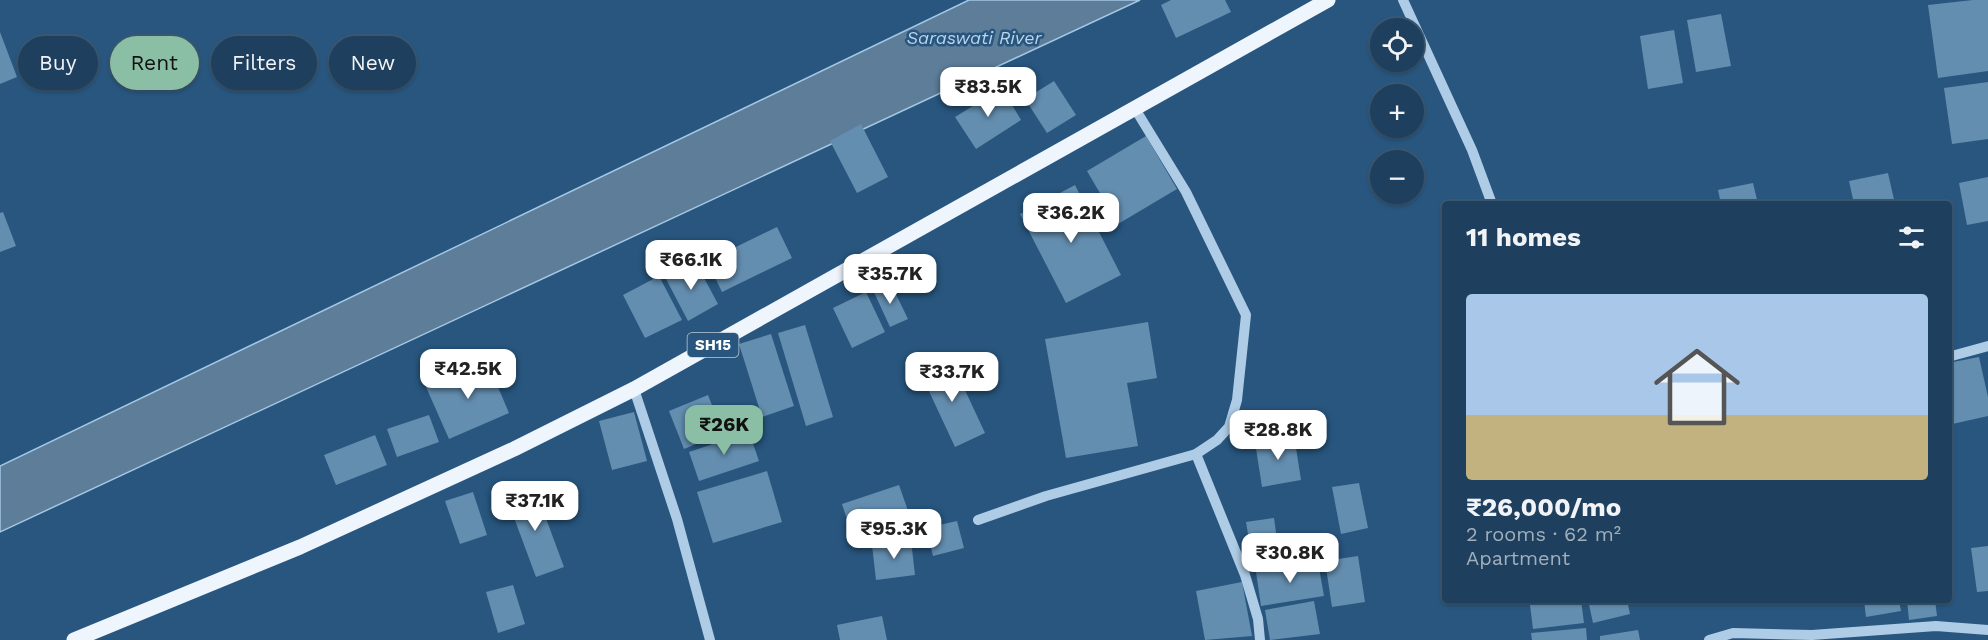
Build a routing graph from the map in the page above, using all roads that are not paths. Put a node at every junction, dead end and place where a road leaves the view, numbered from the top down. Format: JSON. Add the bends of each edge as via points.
{"nodes":[{"id":1,"x":1328,"y":0,"type":"edge"},
{"id":2,"x":1403,"y":0,"type":"edge"},
{"id":3,"x":1134,"y":107,"type":"junction"},
{"id":4,"x":1491,"y":201,"type":"edge"},
{"id":5,"x":1988,"y":346,"type":"edge"},
{"id":6,"x":1952,"y":356,"type":"edge"},
{"id":7,"x":634,"y":389,"type":"junction"},
{"id":8,"x":1196,"y":454,"type":"junction"},
{"id":9,"x":978,"y":520,"type":"dead end"},
{"id":10,"x":1988,"y":630,"type":"edge"},
{"id":11,"x":74,"y":640,"type":"edge"},
{"id":12,"x":710,"y":640,"type":"edge"},
{"id":13,"x":1260,"y":640,"type":"edge"},
{"id":14,"x":1708,"y":640,"type":"edge"}],
"edges":[{"from":1,"to":3,"type":"main road","number":"SH15"},
{"from":2,"to":4,"type":"street","via":[[1472,150]]},
{"from":3,"to":7,"type":"main road","number":"SH15"},
{"from":3,"to":8,"type":"street","via":[[1186,192],[1246,315],[1237,400],[1229,427]]},
{"from":5,"to":6,"type":"street"},
{"from":7,"to":11,"type":"main road","number":"SH15","via":[[300,547]]},
{"from":7,"to":12,"type":"street","via":[[677,519]]},
{"from":8,"to":9,"type":"street","via":[[1046,496]]},
{"from":8,"to":13,"type":"street","via":[[1245,575]]},
{"from":10,"to":14,"type":"street","via":[[1936,626],[1812,635],[1733,633]]}]}
